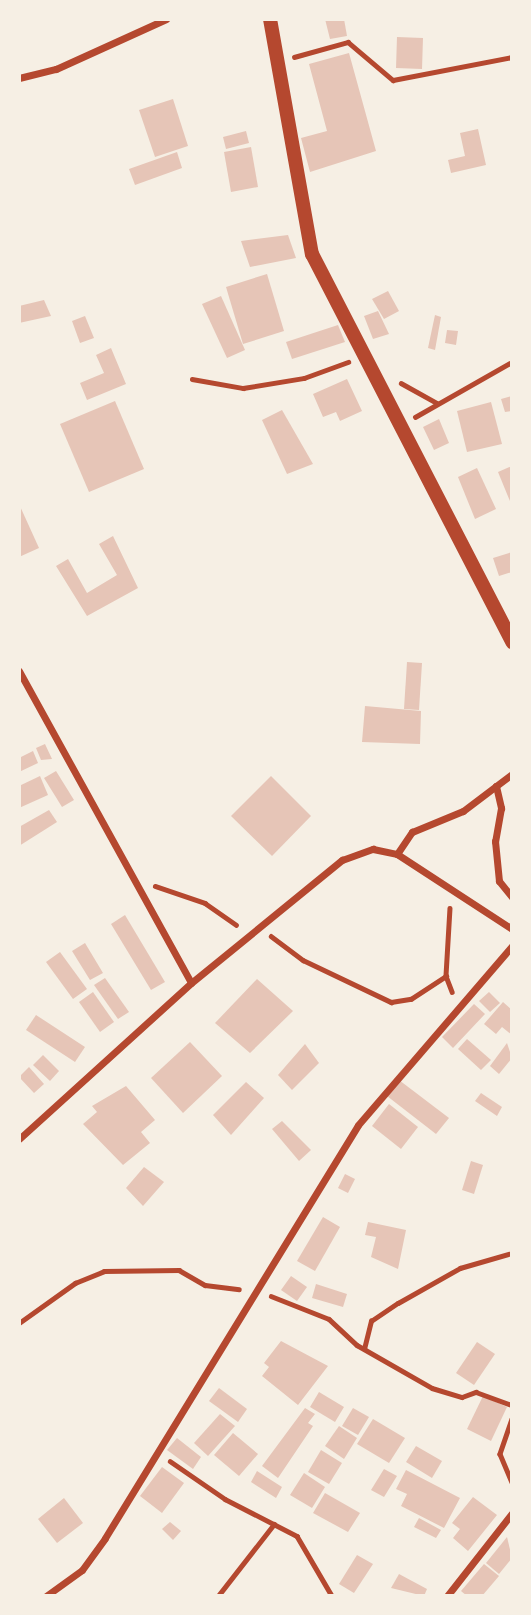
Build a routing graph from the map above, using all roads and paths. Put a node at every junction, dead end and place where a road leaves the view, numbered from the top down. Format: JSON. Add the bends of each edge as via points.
{"nodes":[{"id":1,"x":166,"y":19,"type":"edge"},
{"id":2,"x":270,"y":19,"type":"edge"},
{"id":3,"x":512,"y":57,"type":"edge"},
{"id":4,"x":276,"y":62,"type":"junction"},
{"id":5,"x":19,"y":78,"type":"edge"},
{"id":6,"x":512,"y":362,"type":"edge"},
{"id":7,"x":372,"y":367,"type":"junction"},
{"id":8,"x":192,"y":379,"type":"dead end"},
{"id":9,"x":437,"y":403,"type":"junction"},
{"id":10,"x":401,"y":425,"type":"junction"},
{"id":11,"x":512,"y":642,"type":"edge"},
{"id":12,"x":19,"y":671,"type":"edge"},
{"id":13,"x":512,"y":774,"type":"edge"},
{"id":14,"x":496,"y":786,"type":"junction"},
{"id":15,"x":397,"y":854,"type":"junction"},
{"id":16,"x":136,"y":884,"type":"junction"},
{"id":17,"x":452,"y":890,"type":"junction"},
{"id":18,"x":512,"y":897,"type":"edge"},
{"id":19,"x":512,"y":929,"type":"edge"},
{"id":20,"x":259,"y":930,"type":"junction"},
{"id":21,"x":512,"y":946,"type":"edge"},
{"id":22,"x":446,"y":976,"type":"junction"},
{"id":23,"x":191,"y":983,"type":"junction"},
{"id":24,"x":457,"y":1006,"type":"junction"},
{"id":25,"x":19,"y":1139,"type":"edge"},
{"id":26,"x":512,"y":1253,"type":"edge"},
{"id":27,"x":258,"y":1289,"type":"junction"},
{"id":28,"x":19,"y":1323,"type":"edge"},
{"id":29,"x":364,"y":1349,"type":"junction"},
{"id":30,"x":512,"y":1405,"type":"edge"},
{"id":31,"x":512,"y":1419,"type":"edge"},
{"id":32,"x":158,"y":1452,"type":"junction"},
{"id":33,"x":512,"y":1482,"type":"edge"},
{"id":34,"x":512,"y":1513,"type":"edge"},
{"id":35,"x":274,"y":1524,"type":"junction"},
{"id":36,"x":46,"y":1596,"type":"edge"},
{"id":37,"x":218,"y":1596,"type":"edge"},
{"id":38,"x":332,"y":1596,"type":"edge"},
{"id":39,"x":447,"y":1596,"type":"edge"}],
"edges":[{"from":1,"to":5,"type":"street","via":[[56,68]]},
{"from":2,"to":4,"type":"main road"},
{"from":3,"to":4,"type":"path","via":[[393,80],[348,42]]},
{"from":4,"to":7,"type":"main road","via":[[312,254]]},
{"from":6,"to":9,"type":"path"},
{"from":7,"to":8,"type":"path","via":[[344,361],[304,378],[243,387]]},
{"from":7,"to":9,"type":"path"},
{"from":7,"to":10,"type":"main road"},
{"from":9,"to":10,"type":"path"},
{"from":10,"to":11,"type":"main road"},
{"from":12,"to":16,"type":"street"},
{"from":13,"to":14,"type":"street"},
{"from":14,"to":15,"type":"street","via":[[463,811],[412,832]]},
{"from":14,"to":18,"type":"street","via":[[501,808],[496,863]]},
{"from":15,"to":17,"type":"street"},
{"from":15,"to":20,"type":"street","via":[[373,849],[342,860]]},
{"from":16,"to":20,"type":"path","via":[[186,895],[217,918]]},
{"from":16,"to":23,"type":"street"},
{"from":17,"to":19,"type":"street"},
{"from":17,"to":22,"type":"path"},
{"from":20,"to":22,"type":"path","via":[[303,960],[391,1002],[411,999]]},
{"from":20,"to":23,"type":"street"},
{"from":21,"to":24,"type":"street"},
{"from":22,"to":24,"type":"path"},
{"from":23,"to":25,"type":"street"},
{"from":24,"to":27,"type":"street","via":[[358,1125]]},
{"from":26,"to":29,"type":"path","via":[[460,1268],[398,1303],[371,1321]]},
{"from":27,"to":28,"type":"path","via":[[205,1285],[169,1268],[104,1271],[75,1283]]},
{"from":27,"to":29,"type":"path","via":[[329,1319]]},
{"from":27,"to":32,"type":"street"},
{"from":29,"to":30,"type":"path","via":[[447,1395],[476,1392]]},
{"from":31,"to":33,"type":"path","via":[[500,1454]]},
{"from":32,"to":35,"type":"path","via":[[225,1499]]},
{"from":32,"to":36,"type":"street","via":[[82,1570]]},
{"from":34,"to":39,"type":"street"},
{"from":35,"to":37,"type":"path"},
{"from":35,"to":38,"type":"path","via":[[298,1536]]}]}
